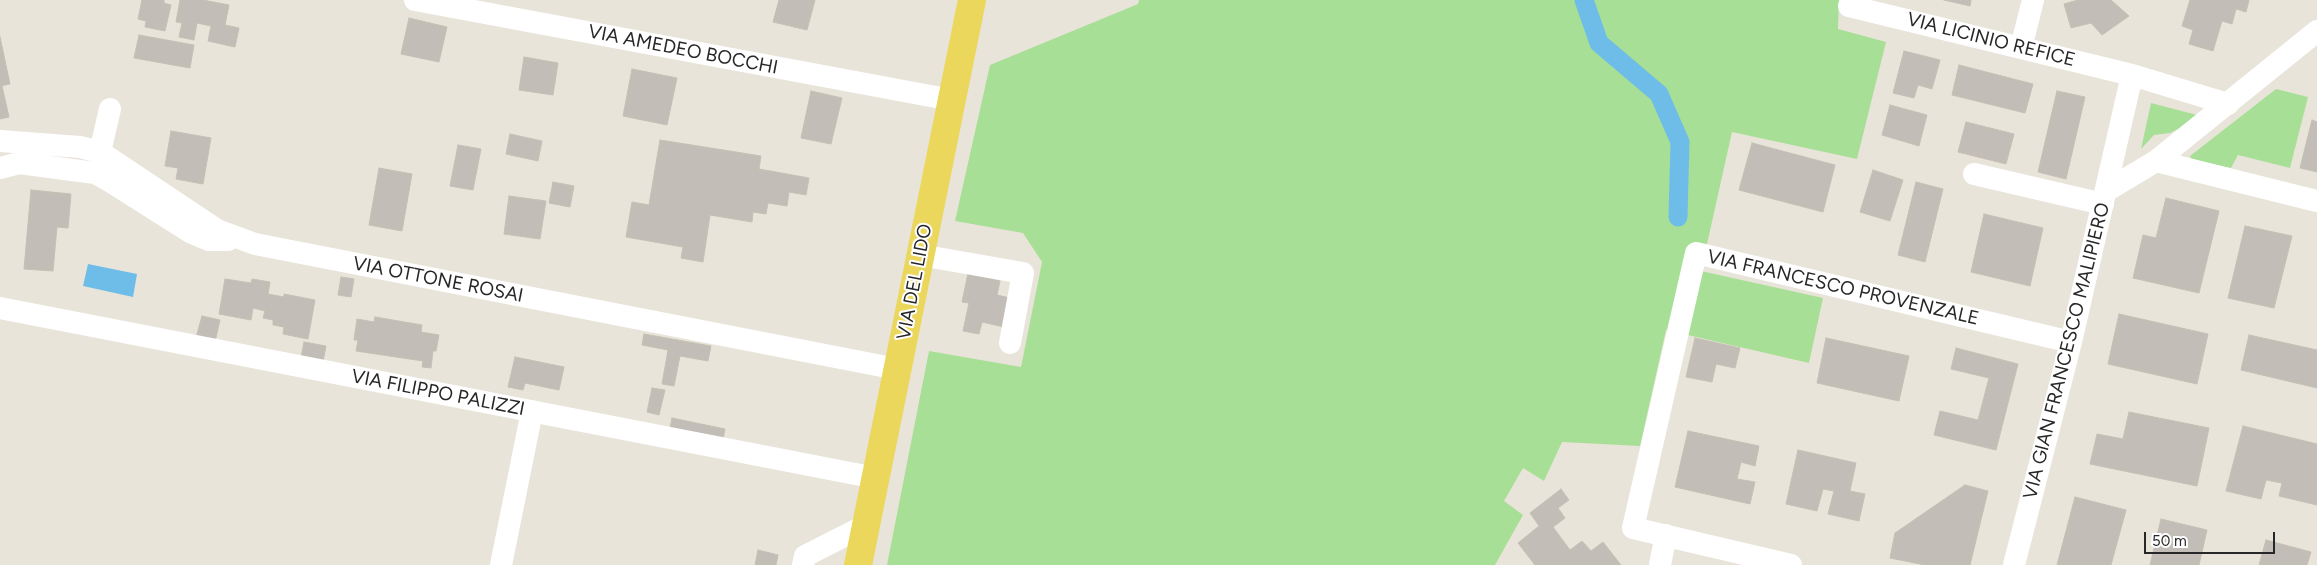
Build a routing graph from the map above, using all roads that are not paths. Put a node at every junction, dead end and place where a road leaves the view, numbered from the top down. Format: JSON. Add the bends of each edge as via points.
{"nodes":[{"id":1,"x":415,"y":0,"type":"edge"},
{"id":2,"x":972,"y":0,"type":"edge"},
{"id":3,"x":2033,"y":0,"type":"edge"},
{"id":4,"x":1849,"y":6,"type":"dead end"},
{"id":5,"x":2317,"y":32,"type":"edge"},
{"id":6,"x":2022,"y":48,"type":"junction"},
{"id":7,"x":2132,"y":75,"type":"junction"},
{"id":8,"x":952,"y":100,"type":"junction"},
{"id":9,"x":2228,"y":104,"type":"junction"},
{"id":10,"x":110,"y":109,"type":"dead end"},
{"id":11,"x":0,"y":141,"type":"edge"},
{"id":12,"x":100,"y":152,"type":"junction"},
{"id":13,"x":2156,"y":161,"type":"junction"},
{"id":14,"x":0,"y":168,"type":"edge"},
{"id":15,"x":1974,"y":174,"type":"dead end"},
{"id":16,"x":2105,"y":198,"type":"junction"},
{"id":17,"x":2317,"y":202,"type":"edge"},
{"id":18,"x":236,"y":238,"type":"junction"},
{"id":19,"x":920,"y":255,"type":"junction"},
{"id":20,"x":0,"y":308,"type":"edge"},
{"id":21,"x":2071,"y":342,"type":"junction"},
{"id":22,"x":1010,"y":343,"type":"dead end"},
{"id":23,"x":897,"y":370,"type":"junction"},
{"id":24,"x":532,"y":411,"type":"junction"},
{"id":25,"x":876,"y":478,"type":"junction"},
{"id":26,"x":866,"y":525,"type":"junction"},
{"id":27,"x":1666,"y":535,"type":"junction"},
{"id":28,"x":501,"y":565,"type":"edge"},
{"id":29,"x":803,"y":565,"type":"edge"},
{"id":30,"x":858,"y":565,"type":"edge"},
{"id":31,"x":1660,"y":565,"type":"edge"},
{"id":32,"x":1791,"y":565,"type":"edge"},
{"id":33,"x":2014,"y":565,"type":"edge"}],
"edges":[{"from":1,"to":8,"type":"street","name":"VIA AMEDEO BOCCHI"},
{"from":2,"to":8,"type":"main road","name":"VIA DEL LIDO"},
{"from":3,"to":6,"type":"street"},
{"from":4,"to":6,"type":"street","name":"VIA LICINIO REFICE"},
{"from":5,"to":9,"type":"street","name":"VIA GIAN FRANCESCO MALIPIERO"},
{"from":6,"to":7,"type":"street","name":"VIA LICINIO REFICE"},
{"from":7,"to":9,"type":"street","name":"VIA LICINIO REFICE"},
{"from":7,"to":16,"type":"street"},
{"from":8,"to":19,"type":"main road","name":"VIA DEL LIDO"},
{"from":9,"to":13,"type":"street","name":"VIA GIAN FRANCESCO MALIPIERO"},
{"from":10,"to":12,"type":"street"},
{"from":11,"to":12,"type":"street","name":"VIA OTTONE ROSAI"},
{"from":12,"to":18,"type":"street","name":"VIA OTTONE ROSAI","via":[[211,226]]},
{"from":13,"to":16,"type":"street","name":"VIA GIAN FRANCESCO MALIPIERO"},
{"from":13,"to":17,"type":"street"},
{"from":14,"to":18,"type":"street","via":[[19,163],[94,173],[198,236],[216,241]]},
{"from":15,"to":16,"type":"street"},
{"from":16,"to":21,"type":"street","name":"VIA GIAN FRANCESCO MALIPIERO"},
{"from":18,"to":23,"type":"street","name":"VIA OTTONE ROSAI"},
{"from":19,"to":22,"type":"street","via":[[1023,273]]},
{"from":19,"to":23,"type":"main road","name":"VIA DEL LIDO"},
{"from":20,"to":24,"type":"street","name":"VIA FILIPPO PALIZZI"},
{"from":21,"to":27,"type":"street","name":"VIA FRANCESCO PROVENZALE","via":[[1696,253],[1633,528]]},
{"from":21,"to":33,"type":"street","name":"VIA GIAN FRANCESCO MALIPIERO"},
{"from":23,"to":25,"type":"main road","name":"VIA DEL LIDO"},
{"from":24,"to":25,"type":"street","name":"VIA FILIPPO PALIZZI"},
{"from":24,"to":28,"type":"street"},
{"from":25,"to":26,"type":"main road","name":"VIA DEL LIDO"},
{"from":26,"to":29,"type":"street","via":[[805,556]]},
{"from":26,"to":30,"type":"main road","name":"VIA DEL LIDO"},
{"from":27,"to":31,"type":"street"},
{"from":27,"to":32,"type":"street","name":"VIA FRANCESCO PROVENZALE"}]}
